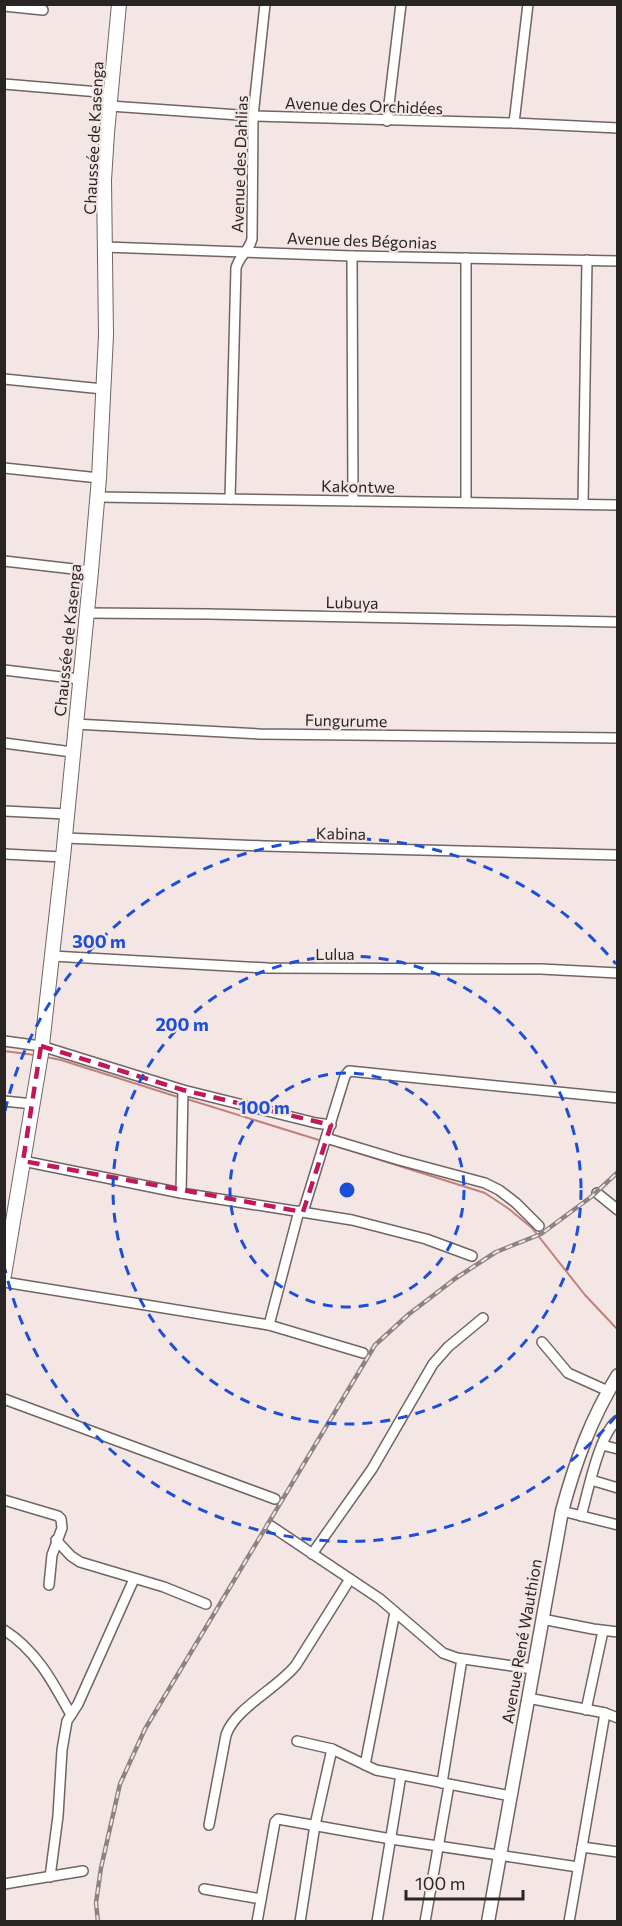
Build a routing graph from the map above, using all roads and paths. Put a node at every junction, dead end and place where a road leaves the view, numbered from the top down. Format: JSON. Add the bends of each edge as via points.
{"nodes":[{"id":1,"x":119,"y":4,"type":"edge"},
{"id":2,"x":265,"y":4,"type":"edge"},
{"id":3,"x":401,"y":4,"type":"edge"},
{"id":4,"x":528,"y":4,"type":"edge"},
{"id":5,"x":4,"y":6,"type":"edge"},
{"id":6,"x":43,"y":10,"type":"dead end"},
{"id":7,"x":4,"y":84,"type":"edge"},
{"id":8,"x":110,"y":99,"type":"junction"},
{"id":9,"x":254,"y":116,"type":"junction"},
{"id":10,"x":387,"y":121,"type":"junction"},
{"id":11,"x":514,"y":123,"type":"junction"},
{"id":12,"x":618,"y":128,"type":"edge"},
{"id":13,"x":105,"y":247,"type":"junction"},
{"id":14,"x":247,"y":252,"type":"junction"},
{"id":15,"x":352,"y":256,"type":"junction"},
{"id":16,"x":466,"y":258,"type":"junction"},
{"id":17,"x":587,"y":260,"type":"junction"},
{"id":18,"x":618,"y":261,"type":"edge"},
{"id":19,"x":4,"y":379,"type":"edge"},
{"id":20,"x":103,"y":389,"type":"junction"},
{"id":21,"x":4,"y":468,"type":"edge"},
{"id":22,"x":99,"y":478,"type":"junction"},
{"id":23,"x":98,"y":497,"type":"junction"},
{"id":24,"x":230,"y":499,"type":"junction"},
{"id":25,"x":353,"y":501,"type":"junction"},
{"id":26,"x":466,"y":502,"type":"junction"},
{"id":27,"x":583,"y":504,"type":"junction"},
{"id":28,"x":618,"y":505,"type":"edge"},
{"id":29,"x":4,"y":561,"type":"edge"},
{"id":30,"x":91,"y":571,"type":"junction"},
{"id":31,"x":86,"y":613,"type":"junction"},
{"id":32,"x":618,"y":622,"type":"edge"},
{"id":33,"x":4,"y":670,"type":"edge"},
{"id":34,"x":79,"y":679,"type":"junction"},
{"id":35,"x":75,"y":724,"type":"junction"},
{"id":36,"x":618,"y":738,"type":"edge"},
{"id":37,"x":4,"y":743,"type":"edge"},
{"id":38,"x":72,"y":752,"type":"junction"},
{"id":39,"x":4,"y":811,"type":"edge"},
{"id":40,"x":66,"y":814,"type":"junction"},
{"id":41,"x":65,"y":838,"type":"junction"},
{"id":42,"x":4,"y":854,"type":"edge"},
{"id":43,"x":618,"y":855,"type":"edge"},
{"id":44,"x":63,"y":857,"type":"junction"},
{"id":45,"x":52,"y":956,"type":"junction"},
{"id":46,"x":618,"y":973,"type":"edge"},
{"id":47,"x":4,"y":1041,"type":"edge"},
{"id":48,"x":41,"y":1053,"type":"junction"},
{"id":49,"x":183,"y":1090,"type":"junction"},
{"id":50,"x":618,"y":1098,"type":"edge"},
{"id":51,"x":4,"y":1101,"type":"edge"},
{"id":52,"x":33,"y":1104,"type":"junction"},
{"id":53,"x":331,"y":1125,"type":"junction"},
{"id":54,"x":326,"y":1138,"type":"junction"},
{"id":55,"x":23,"y":1161,"type":"junction"},
{"id":56,"x":181,"y":1193,"type":"junction"},
{"id":57,"x":597,"y":1193,"type":"dead end"},
{"id":58,"x":618,"y":1210,"type":"edge"},
{"id":59,"x":301,"y":1211,"type":"junction"},
{"id":60,"x":539,"y":1226,"type":"dead end"},
{"id":61,"x":472,"y":1256,"type":"dead end"},
{"id":62,"x":4,"y":1275,"type":"edge"},
{"id":63,"x":4,"y":1282,"type":"edge"},
{"id":64,"x":483,"y":1318,"type":"dead end"},
{"id":65,"x":269,"y":1325,"type":"junction"},
{"id":66,"x":542,"y":1342,"type":"dead end"},
{"id":67,"x":363,"y":1353,"type":"dead end"},
{"id":68,"x":618,"y":1375,"type":"edge"},
{"id":69,"x":608,"y":1391,"type":"junction"},
{"id":70,"x":4,"y":1399,"type":"edge"},
{"id":71,"x":618,"y":1420,"type":"edge"},
{"id":72,"x":602,"y":1445,"type":"junction"},
{"id":73,"x":618,"y":1449,"type":"edge"},
{"id":74,"x":591,"y":1480,"type":"junction"},
{"id":75,"x":618,"y":1488,"type":"edge"},
{"id":76,"x":274,"y":1499,"type":"dead end"},
{"id":77,"x":4,"y":1500,"type":"edge"},
{"id":78,"x":562,"y":1511,"type":"junction"},
{"id":79,"x":581,"y":1516,"type":"junction"},
{"id":80,"x":618,"y":1525,"type":"edge"},
{"id":81,"x":272,"y":1526,"type":"dead end"},
{"id":82,"x":56,"y":1540,"type":"junction"},
{"id":83,"x":312,"y":1554,"type":"junction"},
{"id":84,"x":134,"y":1579,"type":"junction"},
{"id":85,"x":350,"y":1579,"type":"junction"},
{"id":86,"x":49,"y":1586,"type":"dead end"},
{"id":87,"x":207,"y":1604,"type":"dead end"},
{"id":88,"x":395,"y":1612,"type":"junction"},
{"id":89,"x":542,"y":1619,"type":"junction"},
{"id":90,"x":4,"y":1630,"type":"edge"},
{"id":91,"x":603,"y":1631,"type":"junction"},
{"id":92,"x":618,"y":1632,"type":"edge"},
{"id":93,"x":462,"y":1659,"type":"junction"},
{"id":94,"x":533,"y":1669,"type":"junction"},
{"id":95,"x":528,"y":1698,"type":"junction"},
{"id":96,"x":586,"y":1710,"type":"junction"},
{"id":97,"x":605,"y":1713,"type":"junction"},
{"id":98,"x":71,"y":1715,"type":"junction"},
{"id":99,"x":618,"y":1718,"type":"edge"},
{"id":100,"x":297,"y":1741,"type":"dead end"},
{"id":101,"x":332,"y":1749,"type":"junction"},
{"id":102,"x":365,"y":1765,"type":"junction"},
{"id":103,"x":401,"y":1775,"type":"junction"},
{"id":104,"x":446,"y":1784,"type":"junction"},
{"id":105,"x":511,"y":1796,"type":"junction"},
{"id":106,"x":209,"y":1825,"type":"dead end"},
{"id":107,"x":315,"y":1825,"type":"junction"},
{"id":108,"x":391,"y":1839,"type":"junction"},
{"id":109,"x":438,"y":1846,"type":"junction"},
{"id":110,"x":582,"y":1847,"type":"junction"},
{"id":111,"x":618,"y":1852,"type":"edge"},
{"id":112,"x":500,"y":1856,"type":"junction"},
{"id":113,"x":578,"y":1867,"type":"junction"},
{"id":114,"x":83,"y":1871,"type":"dead end"},
{"id":115,"x":50,"y":1876,"type":"junction"},
{"id":116,"x":4,"y":1884,"type":"edge"},
{"id":117,"x":204,"y":1889,"type":"dead end"},
{"id":118,"x":261,"y":1899,"type":"junction"},
{"id":119,"x":257,"y":1922,"type":"edge"},
{"id":120,"x":300,"y":1922,"type":"edge"},
{"id":121,"x":376,"y":1922,"type":"edge"},
{"id":122,"x":425,"y":1922,"type":"edge"},
{"id":123,"x":488,"y":1922,"type":"edge"},
{"id":124,"x":569,"y":1922,"type":"edge"}],
"edges":[{"from":1,"to":8,"type":"main road","name":"Chaussée de Kasenga"},
{"from":2,"to":9,"type":"street","name":"Avenue des Dahlias"},
{"from":3,"to":10,"type":"street"},
{"from":4,"to":11,"type":"street"},
{"from":5,"to":6,"type":"street"},
{"from":7,"to":8,"type":"street","name":"Avenue des Orchidées"},
{"from":8,"to":9,"type":"street","name":"Avenue des Orchidées"},
{"from":8,"to":13,"type":"main road","name":"Chaussée de Kasenga","via":[[104,180]]},
{"from":9,"to":10,"type":"street","name":"Avenue des Orchidées"},
{"from":9,"to":14,"type":"street","name":"Avenue des Dahlias","via":[[252,239]]},
{"from":10,"to":11,"type":"street","name":"Avenue des Orchidées"},
{"from":11,"to":12,"type":"street","name":"Avenue des Orchidées"},
{"from":13,"to":14,"type":"street","name":"Avenue des Bégonias"},
{"from":13,"to":20,"type":"main road","name":"Chaussée de Kasenga"},
{"from":14,"to":15,"type":"street","name":"Avenue des Bégonias"},
{"from":14,"to":24,"type":"street","name":"Avenue des Dahlias","via":[[236,268]]},
{"from":15,"to":16,"type":"street","name":"Avenue des Bégonias"},
{"from":15,"to":25,"type":"street"},
{"from":16,"to":17,"type":"street","name":"Avenue des Bégonias"},
{"from":16,"to":26,"type":"street"},
{"from":17,"to":18,"type":"street","name":"Avenue des Bégonias"},
{"from":17,"to":27,"type":"street"},
{"from":19,"to":20,"type":"street"},
{"from":20,"to":22,"type":"main road","name":"Chaussée de Kasenga"},
{"from":21,"to":22,"type":"street"},
{"from":22,"to":23,"type":"main road","name":"Chaussée de Kasenga"},
{"from":23,"to":24,"type":"street","name":"Kakontwe"},
{"from":23,"to":30,"type":"main road","name":"Chaussée de Kasenga"},
{"from":24,"to":25,"type":"street","name":"Kakontwe"},
{"from":25,"to":26,"type":"street","name":"Kakontwe"},
{"from":26,"to":27,"type":"street","name":"Kakontwe"},
{"from":27,"to":28,"type":"street","name":"Kakontwe"},
{"from":29,"to":30,"type":"street"},
{"from":30,"to":31,"type":"main road","name":"Chaussée de Kasenga"},
{"from":31,"to":32,"type":"street","name":"Lubuya"},
{"from":31,"to":34,"type":"main road","name":"Chaussée de Kasenga"},
{"from":33,"to":34,"type":"street"},
{"from":34,"to":35,"type":"main road","name":"Chaussée de Kasenga"},
{"from":35,"to":36,"type":"street","name":"Fungurume","via":[[259,734]]},
{"from":35,"to":38,"type":"main road","name":"Chaussée de Kasenga"},
{"from":37,"to":38,"type":"street"},
{"from":38,"to":40,"type":"main road","name":"Chaussée de Kasenga"},
{"from":39,"to":40,"type":"street"},
{"from":40,"to":41,"type":"main road","name":"Chaussée de Kasenga"},
{"from":41,"to":43,"type":"street","name":"Kabina"},
{"from":41,"to":44,"type":"main road","name":"Chaussée de Kasenga"},
{"from":42,"to":44,"type":"street"},
{"from":44,"to":45,"type":"main road","name":"Chaussée de Kasenga"},
{"from":45,"to":46,"type":"street","name":"Lulua","via":[[267,968]]},
{"from":45,"to":48,"type":"main road","name":"Chaussée de Kasenga"},
{"from":47,"to":48,"type":"street"},
{"from":48,"to":49,"type":"street"},
{"from":48,"to":52,"type":"main road","name":"Chaussée de Kasenga"},
{"from":49,"to":53,"type":"street"},
{"from":49,"to":56,"type":"street"},
{"from":50,"to":53,"type":"street","via":[[352,1071],[345,1076]]},
{"from":51,"to":52,"type":"street"},
{"from":52,"to":55,"type":"main road","name":"Chaussée de Kasenga"},
{"from":53,"to":54,"type":"street"},
{"from":54,"to":59,"type":"street"},
{"from":54,"to":60,"type":"street","via":[[485,1183],[516,1203]]},
{"from":55,"to":56,"type":"street"},
{"from":55,"to":62,"type":"main road","name":"Chaussée de Kasenga"},
{"from":56,"to":59,"type":"street"},
{"from":57,"to":58,"type":"street"},
{"from":59,"to":61,"type":"street","via":[[396,1230]]},
{"from":59,"to":65,"type":"street"},
{"from":63,"to":65,"type":"street"},
{"from":64,"to":83,"type":"street","via":[[433,1364],[372,1469]]},
{"from":65,"to":67,"type":"street"},
{"from":66,"to":69,"type":"street","via":[[568,1373]]},
{"from":68,"to":69,"type":"street","name":"Avenue René Wauthion"},
{"from":69,"to":78,"type":"street","name":"Avenue René Wauthion","via":[[578,1457]]},
{"from":70,"to":76,"type":"street"},
{"from":71,"to":72,"type":"street"},
{"from":72,"to":73,"type":"street"},
{"from":72,"to":74,"type":"street"},
{"from":74,"to":75,"type":"street"},
{"from":74,"to":79,"type":"street"},
{"from":77,"to":82,"type":"street","via":[[60,1517],[62,1525]]},
{"from":78,"to":79,"type":"street"},
{"from":78,"to":89,"type":"street","name":"Avenue René Wauthion"},
{"from":79,"to":80,"type":"street"},
{"from":81,"to":83,"type":"street"},
{"from":82,"to":84,"type":"street","via":[[80,1562]]},
{"from":82,"to":86,"type":"street"},
{"from":83,"to":85,"type":"street"},
{"from":84,"to":87,"type":"street"},
{"from":84,"to":98,"type":"street"},
{"from":85,"to":88,"type":"street"},
{"from":85,"to":106,"type":"street","via":[[296,1665],[229,1728]]},
{"from":88,"to":93,"type":"street","via":[[438,1650]]},
{"from":88,"to":102,"type":"street"},
{"from":89,"to":91,"type":"street"},
{"from":89,"to":94,"type":"street","name":"Avenue René Wauthion"},
{"from":90,"to":98,"type":"street","via":[[39,1662]]},
{"from":91,"to":92,"type":"street"},
{"from":91,"to":96,"type":"street"},
{"from":93,"to":94,"type":"street"},
{"from":93,"to":104,"type":"street"},
{"from":94,"to":95,"type":"street","name":"Avenue René Wauthion"},
{"from":95,"to":96,"type":"street"},
{"from":95,"to":105,"type":"street","name":"Avenue René Wauthion"},
{"from":96,"to":97,"type":"street"},
{"from":97,"to":99,"type":"street"},
{"from":97,"to":110,"type":"street"},
{"from":98,"to":115,"type":"street","via":[[62,1750]]},
{"from":100,"to":101,"type":"street"},
{"from":101,"to":102,"type":"street"},
{"from":101,"to":107,"type":"street"},
{"from":102,"to":103,"type":"street"},
{"from":103,"to":104,"type":"street"},
{"from":103,"to":108,"type":"street"},
{"from":104,"to":105,"type":"street"},
{"from":104,"to":109,"type":"street"},
{"from":105,"to":112,"type":"street","name":"Avenue René Wauthion"},
{"from":107,"to":108,"type":"street"},
{"from":107,"to":118,"type":"street","via":[[276,1820]]},
{"from":107,"to":120,"type":"street"},
{"from":108,"to":109,"type":"street"},
{"from":108,"to":121,"type":"street"},
{"from":109,"to":112,"type":"street"},
{"from":109,"to":122,"type":"street"},
{"from":110,"to":111,"type":"street"},
{"from":110,"to":113,"type":"street"},
{"from":112,"to":113,"type":"street"},
{"from":112,"to":123,"type":"street","name":"Avenue René Wauthion"},
{"from":113,"to":124,"type":"street"},
{"from":114,"to":115,"type":"street"},
{"from":115,"to":116,"type":"street"},
{"from":117,"to":118,"type":"street"},
{"from":118,"to":119,"type":"street"}]}
